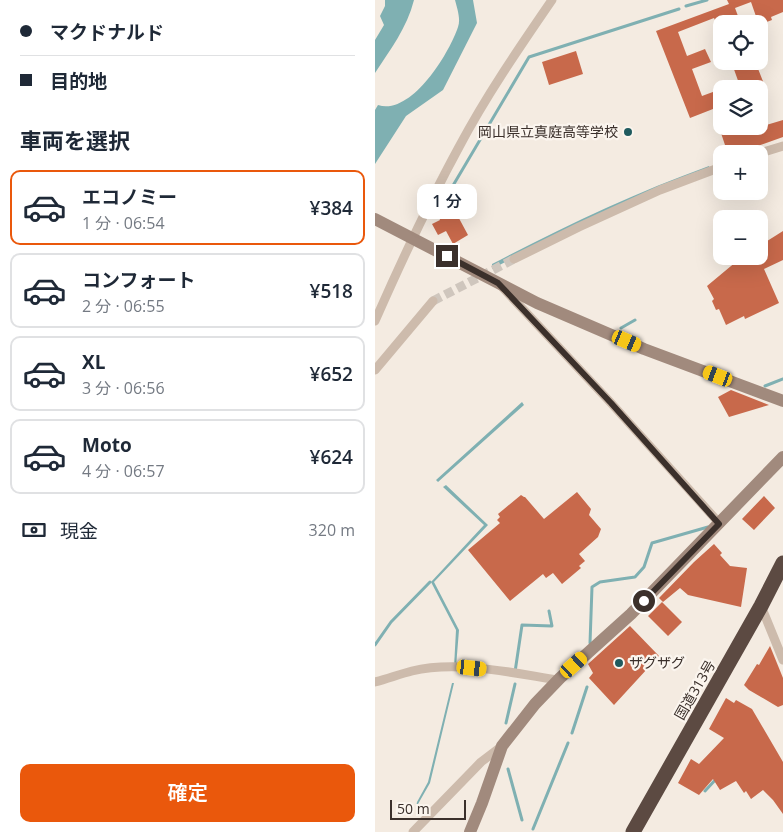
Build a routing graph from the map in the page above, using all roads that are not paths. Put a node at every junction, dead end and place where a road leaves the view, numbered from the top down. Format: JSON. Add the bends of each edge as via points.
{"nodes":[{"id":1,"x":552,"y":0,"type":"edge"},
{"id":2,"x":783,"y":146,"type":"edge"},
{"id":3,"x":768,"y":151,"type":"edge"},
{"id":4,"x":713,"y":170,"type":"edge"},
{"id":5,"x":375,"y":220,"type":"edge"},
{"id":6,"x":412,"y":238,"type":"junction"},
{"id":7,"x":514,"y":259,"type":"tunnel mouth"},
{"id":8,"x":498,"y":283,"type":"junction"},
{"id":9,"x":433,"y":301,"type":"tunnel mouth"},
{"id":10,"x":375,"y":321,"type":"edge"},
{"id":11,"x":375,"y":370,"type":"edge"},
{"id":12,"x":783,"y":401,"type":"edge"},
{"id":13,"x":783,"y":457,"type":"edge"},
{"id":14,"x":719,"y":524,"type":"junction"},
{"id":15,"x":783,"y":563,"type":"edge"},
{"id":16,"x":761,"y":606,"type":"junction"},
{"id":17,"x":783,"y":660,"type":"edge"},
{"id":18,"x":558,"y":680,"type":"junction"},
{"id":19,"x":375,"y":682,"type":"edge"},
{"id":20,"x":502,"y":746,"type":"junction"},
{"id":21,"x":413,"y":832,"type":"edge"},
{"id":22,"x":470,"y":832,"type":"edge"},
{"id":23,"x":633,"y":832,"type":"edge"}],
"edges":[{"from":1,"to":6,"type":"street","via":[[459,146]]},
{"from":2,"to":3,"type":"street"},
{"from":4,"to":7,"type":"street","via":[[660,190]]},
{"from":5,"to":6,"type":"street"},
{"from":6,"to":8,"type":"street"},
{"from":6,"to":10,"type":"street"},
{"from":8,"to":12,"type":"street","via":[[537,303],[645,348]]},
{"from":8,"to":14,"type":"street"},
{"from":9,"to":11,"type":"street"},
{"from":13,"to":14,"type":"street"},
{"from":14,"to":18,"type":"street","via":[[631,614]]},
{"from":15,"to":16,"type":"highway","name":"国道313号"},
{"from":16,"to":17,"type":"street"},
{"from":16,"to":23,"type":"highway","name":"国道313号"},
{"from":18,"to":19,"type":"street","via":[[454,667],[413,670]]},
{"from":18,"to":20,"type":"street"},
{"from":20,"to":21,"type":"street","via":[[481,762]]},
{"from":20,"to":22,"type":"street"}]}
